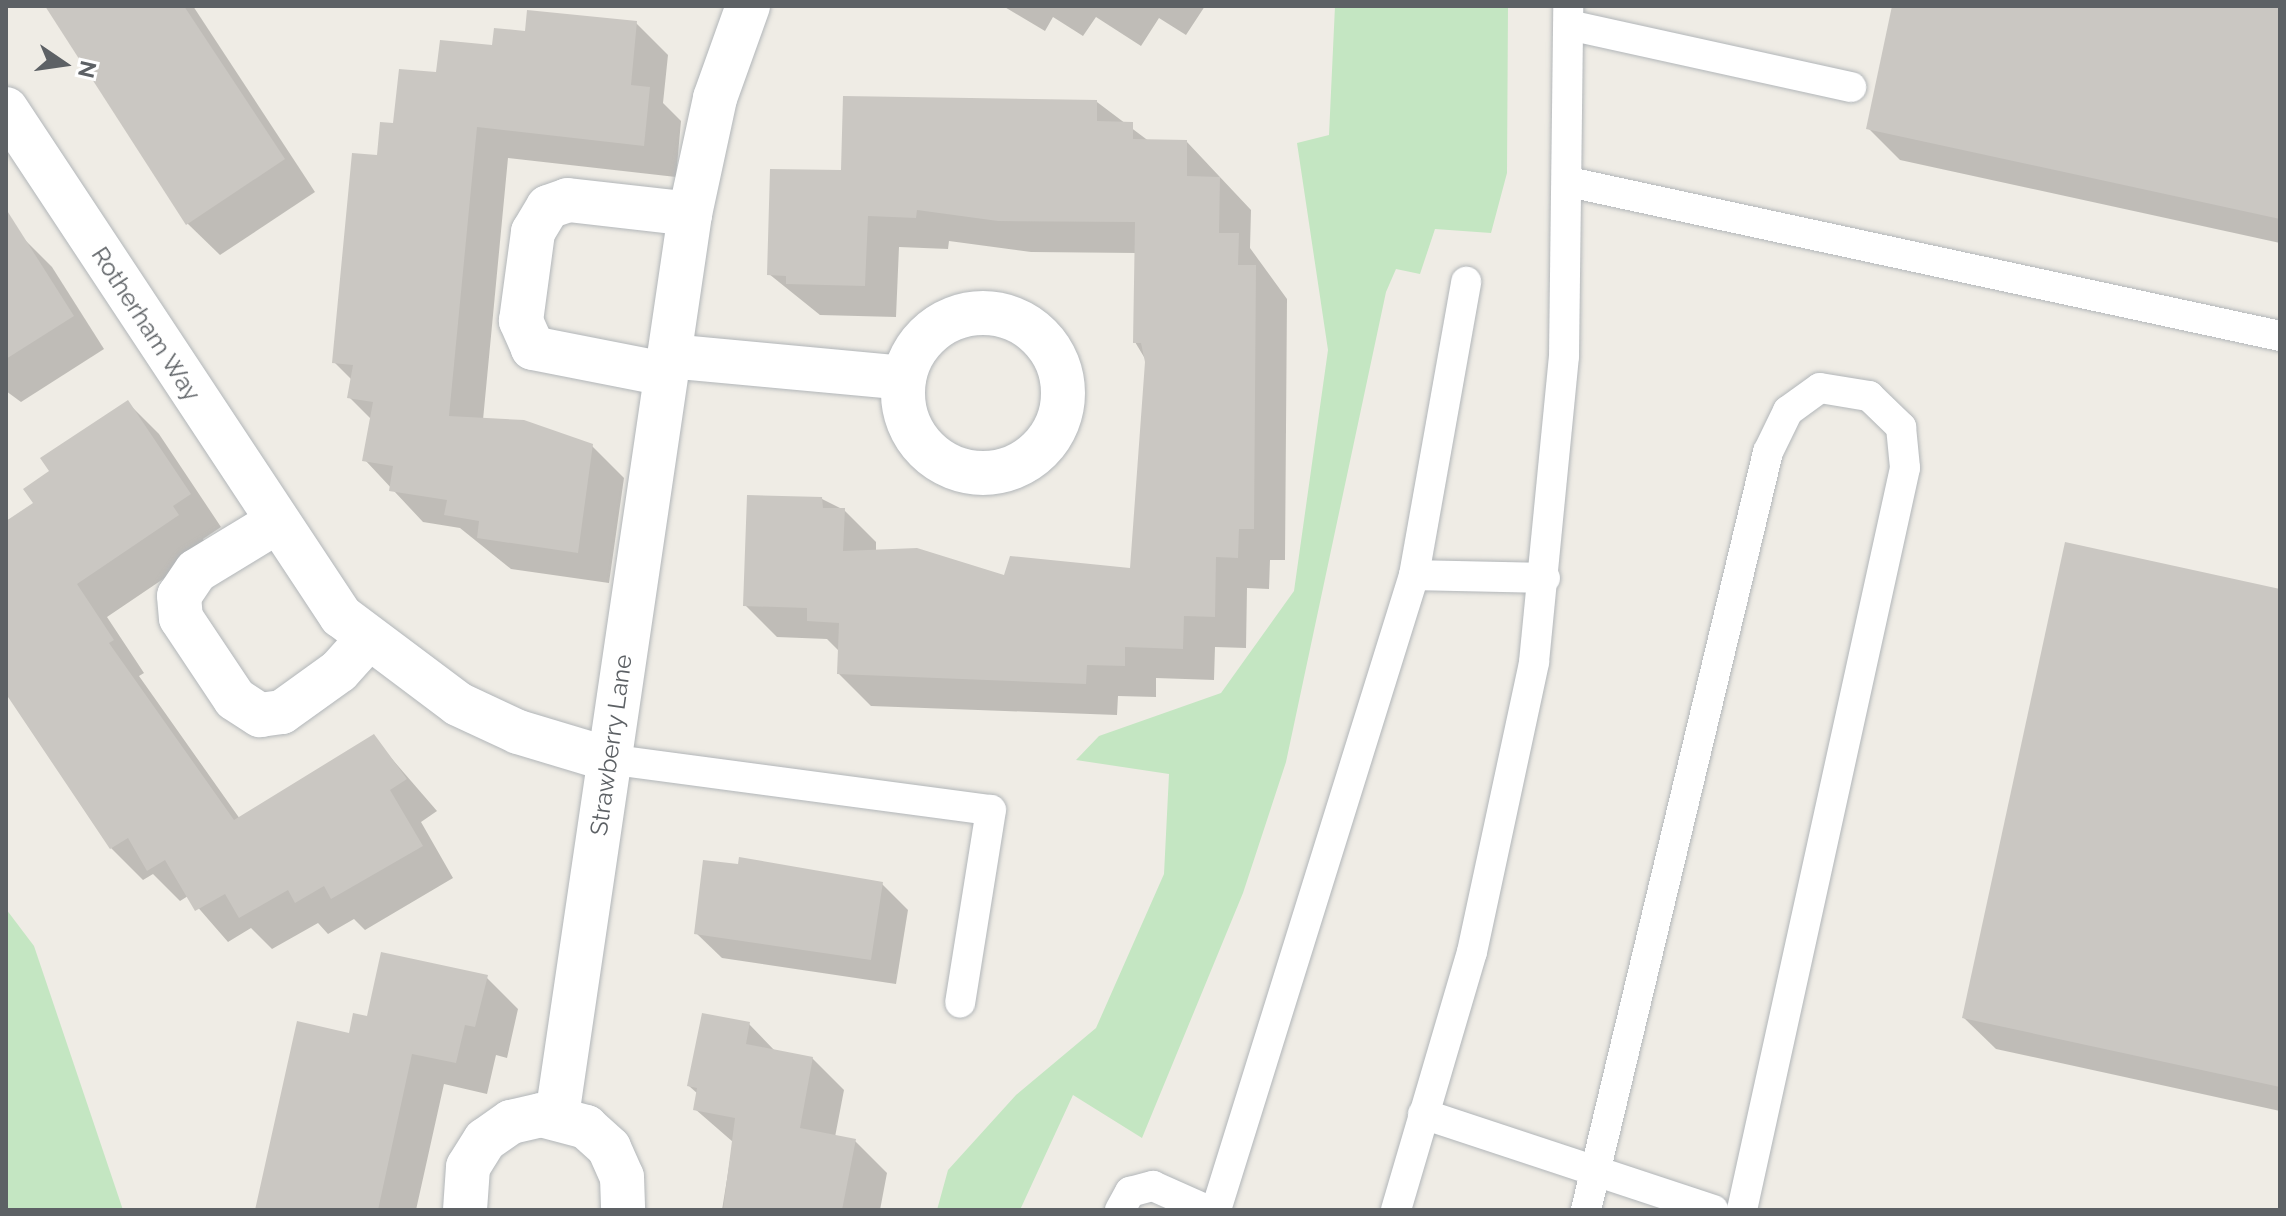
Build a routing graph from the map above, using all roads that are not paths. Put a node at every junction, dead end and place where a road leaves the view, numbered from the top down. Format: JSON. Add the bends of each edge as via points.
{"nodes":[{"id":1,"x":748,"y":6,"type":"edge"},
{"id":2,"x":1568,"y":15,"type":"edge"},
{"id":3,"x":1851,"y":87,"type":"dead end"},
{"id":4,"x":10,"y":122,"type":"edge"},
{"id":5,"x":1569,"y":182,"type":"junction"},
{"id":6,"x":690,"y":214,"type":"junction"},
{"id":7,"x":1466,"y":282,"type":"dead end"},
{"id":8,"x":2280,"y":336,"type":"edge"},
{"id":9,"x":667,"y":365,"type":"junction"},
{"id":10,"x":904,"y":378,"type":"dead end"},
{"id":11,"x":275,"y":523,"type":"junction"},
{"id":12,"x":1414,"y":575,"type":"junction"},
{"id":13,"x":1545,"y":578,"type":"junction"},
{"id":14,"x":367,"y":640,"type":"junction"},
{"id":15,"x":608,"y":759,"type":"junction"},
{"id":16,"x":960,"y":1003,"type":"dead end"},
{"id":17,"x":1423,"y":1114,"type":"junction"},
{"id":18,"x":557,"y":1116,"type":"junction"},
{"id":19,"x":1599,"y":1172,"type":"junction"},
{"id":20,"x":465,"y":1210,"type":"edge"},
{"id":21,"x":623,"y":1210,"type":"edge"},
{"id":22,"x":1120,"y":1210,"type":"edge"},
{"id":23,"x":1207,"y":1210,"type":"edge"},
{"id":24,"x":1216,"y":1210,"type":"edge"},
{"id":25,"x":1396,"y":1210,"type":"edge"},
{"id":26,"x":1586,"y":1210,"type":"edge"},
{"id":27,"x":1714,"y":1210,"type":"edge"},
{"id":28,"x":1742,"y":1210,"type":"edge"}],
"edges":[{"from":1,"to":6,"type":"street","name":"Strawberry Lane","via":[[715,98]]},
{"from":2,"to":3,"type":"lane"},
{"from":2,"to":5,"type":"lane"},
{"from":4,"to":11,"type":"street","name":"Rotherham Way"},
{"from":5,"to":8,"type":"lane"},
{"from":5,"to":13,"type":"lane"},
{"from":6,"to":9,"type":"street","name":"Strawberry Lane"},
{"from":6,"to":9,"type":"street","via":[[561,201],[543,212],[533,232],[521,314],[533,348]]},
{"from":7,"to":12,"type":"lane"},
{"from":9,"to":10,"type":"street"},
{"from":9,"to":15,"type":"street","name":"Strawberry Lane"},
{"from":11,"to":14,"type":"street","name":"Rotherham Way","via":[[341,616]]},
{"from":11,"to":14,"type":"street","via":[[190,576],[179,596],[181,618],[235,699],[260,715],[282,712],[339,671]]},
{"from":12,"to":13,"type":"lane"},
{"from":12,"to":24,"type":"lane"},
{"from":13,"to":17,"type":"lane","via":[[1495,859]]},
{"from":14,"to":15,"type":"street","name":"Rotherham Way","via":[[488,719]]},
{"from":15,"to":16,"type":"lane","via":[[991,810]]},
{"from":15,"to":18,"type":"street","name":"Strawberry Lane"},
{"from":17,"to":19,"type":"lane"},
{"from":17,"to":25,"type":"lane"},
{"from":18,"to":20,"type":"street","via":[[511,1122],[485,1140],[468,1167]]},
{"from":18,"to":21,"type":"street","via":[[586,1127],[609,1148],[622,1177]]},
{"from":19,"to":26,"type":"lane"},
{"from":19,"to":27,"type":"lane"},
{"from":19,"to":28,"type":"lane","via":[[1768,452],[1788,411],[1820,388],[1869,396],[1901,427],[1905,468]]},
{"from":22,"to":23,"type":"lane","via":[[1130,1192],[1153,1186]]}]}
